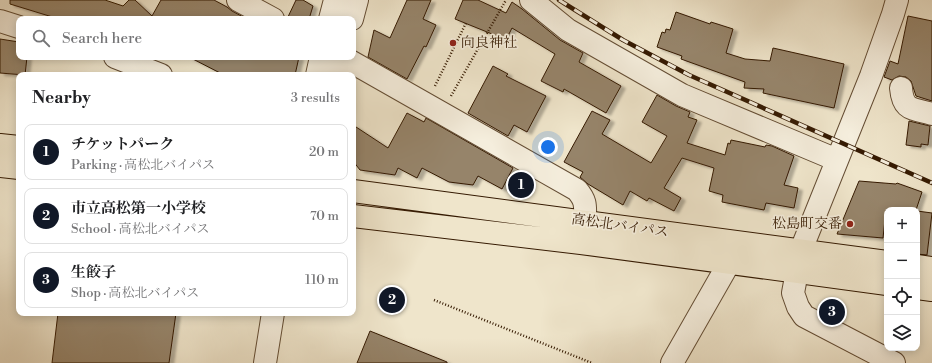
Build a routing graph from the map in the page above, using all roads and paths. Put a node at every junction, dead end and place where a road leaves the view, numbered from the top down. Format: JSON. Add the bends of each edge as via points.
{"nodes":[{"id":1,"x":238,"y":0,"type":"edge"},
{"id":2,"x":335,"y":0,"type":"edge"},
{"id":3,"x":357,"y":0,"type":"edge"},
{"id":4,"x":506,"y":0,"type":"edge"},
{"id":5,"x":531,"y":0,"type":"edge"},
{"id":6,"x":897,"y":0,"type":"edge"},
{"id":7,"x":267,"y":16,"type":"edge"},
{"id":8,"x":331,"y":16,"type":"edge"},
{"id":9,"x":353,"y":16,"type":"edge"},
{"id":10,"x":0,"y":21,"type":"edge"},
{"id":11,"x":466,"y":23,"type":"dead end"},
{"id":12,"x":16,"y":25,"type":"edge"},
{"id":13,"x":123,"y":60,"type":"edge"},
{"id":14,"x":320,"y":60,"type":"edge"},
{"id":15,"x":342,"y":60,"type":"edge"},
{"id":16,"x":348,"y":60,"type":"edge"},
{"id":17,"x":153,"y":72,"type":"edge"},
{"id":18,"x":318,"y":72,"type":"edge"},
{"id":19,"x":339,"y":72,"type":"edge"},
{"id":20,"x":901,"y":88,"type":"dead end"},
{"id":21,"x":434,"y":108,"type":"junction"},
{"id":22,"x":932,"y":114,"type":"edge"},
{"id":23,"x":0,"y":145,"type":"edge"},
{"id":24,"x":16,"y":147,"type":"edge"},
{"id":25,"x":837,"y":160,"type":"junction"},
{"id":26,"x":0,"y":166,"type":"edge"},
{"id":27,"x":16,"y":168,"type":"edge"},
{"id":28,"x":356,"y":191,"type":"edge"},
{"id":29,"x":356,"y":216,"type":"edge"},
{"id":30,"x":585,"y":222,"type":"junction"},
{"id":31,"x":799,"y":261,"type":"junction"},
{"id":32,"x":884,"y":262,"type":"edge"},
{"id":33,"x":729,"y":263,"type":"junction"},
{"id":34,"x":920,"y":266,"type":"edge"},
{"id":35,"x":932,"y":268,"type":"edge"},
{"id":36,"x":884,"y":283,"type":"edge"},
{"id":37,"x":920,"y":288,"type":"edge"},
{"id":38,"x":932,"y":290,"type":"edge"},
{"id":39,"x":434,"y":300,"type":"dead end"},
{"id":40,"x":273,"y":316,"type":"edge"},
{"id":41,"x":266,"y":363,"type":"edge"},
{"id":42,"x":592,"y":363,"type":"edge"},
{"id":43,"x":672,"y":363,"type":"edge"},
{"id":44,"x":894,"y":363,"type":"edge"}],
"edges":[{"from":1,"to":7,"type":"street"},
{"from":2,"to":8,"type":"street"},
{"from":3,"to":9,"type":"street"},
{"from":4,"to":21,"type":"path"},
{"from":5,"to":25,"type":"street","via":[[568,30],[682,95]]},
{"from":6,"to":25,"type":"street","via":[[881,49]]},
{"from":10,"to":12,"type":"street"},
{"from":11,"to":21,"type":"path"},
{"from":13,"to":17,"type":"street"},
{"from":14,"to":18,"type":"street"},
{"from":15,"to":19,"type":"street"},
{"from":16,"to":21,"type":"street"},
{"from":20,"to":22,"type":"street","via":[[906,106]]},
{"from":21,"to":30,"type":"street","via":[[577,190],[585,205]]},
{"from":23,"to":24,"type":"highway"},
{"from":25,"to":31,"type":"street"},
{"from":26,"to":27,"type":"highway"},
{"from":28,"to":30,"type":"highway","name":"高松北バイパス"},
{"from":29,"to":33,"type":"highway","name":"高松北バイパス"},
{"from":30,"to":31,"type":"highway","name":"高松北バイパス"},
{"from":31,"to":32,"type":"highway","name":"高松北バイパス"},
{"from":31,"to":33,"type":"highway","name":"高松北バイパス"},
{"from":31,"to":36,"type":"highway","name":"高松北バイパス"},
{"from":31,"to":44,"type":"street","via":[[793,293],[804,316]]},
{"from":33,"to":43,"type":"street"},
{"from":34,"to":35,"type":"highway"},
{"from":37,"to":38,"type":"highway"},
{"from":39,"to":42,"type":"path"},
{"from":40,"to":41,"type":"street"}]}
